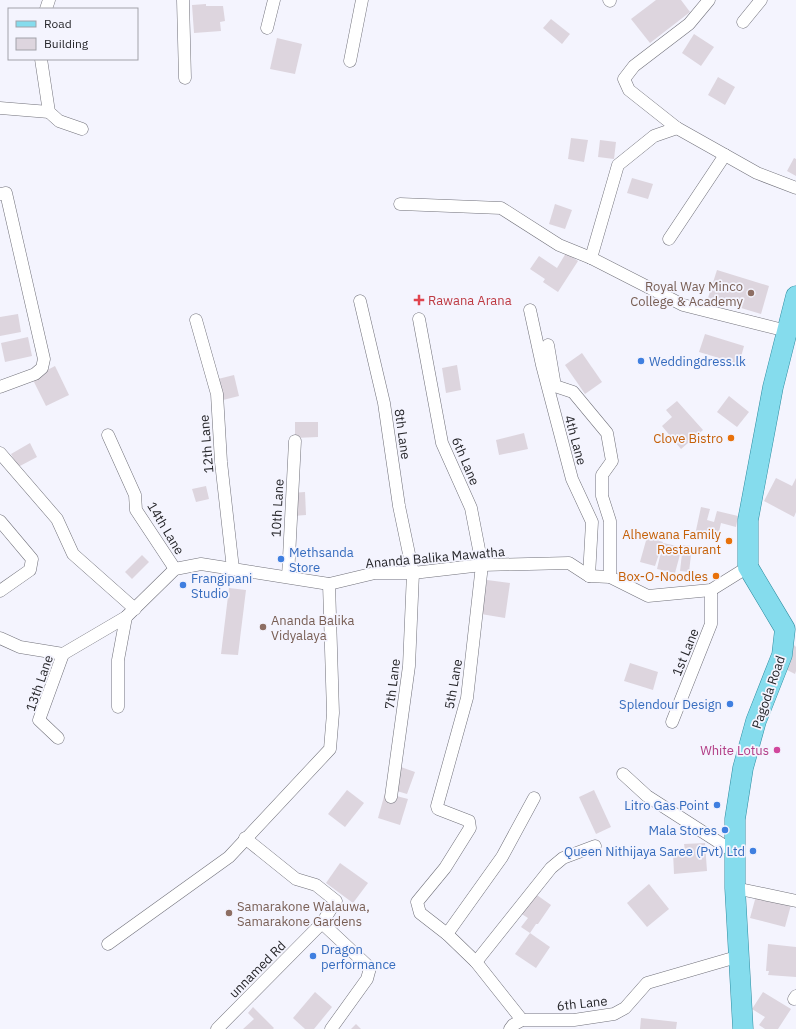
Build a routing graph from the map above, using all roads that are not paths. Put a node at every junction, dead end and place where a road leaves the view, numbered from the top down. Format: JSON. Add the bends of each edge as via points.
{"nodes":[{"id":1,"x":183,"y":0,"type":"edge"},
{"id":2,"x":274,"y":0,"type":"edge"},
{"id":3,"x":362,"y":0,"type":"edge"},
{"id":4,"x":709,"y":0,"type":"edge"},
{"id":5,"x":761,"y":0,"type":"edge"},
{"id":6,"x":743,"y":22,"type":"dead end"},
{"id":7,"x":267,"y":28,"type":"dead end"},
{"id":8,"x":41,"y":60,"type":"edge"},
{"id":9,"x":350,"y":61,"type":"dead end"},
{"id":10,"x":185,"y":78,"type":"dead end"},
{"id":11,"x":0,"y":108,"type":"edge"},
{"id":12,"x":49,"y":112,"type":"junction"},
{"id":13,"x":82,"y":128,"type":"dead end"},
{"id":14,"x":677,"y":128,"type":"junction"},
{"id":15,"x":725,"y":155,"type":"junction"},
{"id":16,"x":796,"y":188,"type":"edge"},
{"id":17,"x":0,"y":194,"type":"edge"},
{"id":18,"x":400,"y":204,"type":"dead end"},
{"id":19,"x":669,"y":239,"type":"dead end"},
{"id":20,"x":591,"y":258,"type":"junction"},
{"id":21,"x":796,"y":296,"type":"edge"},
{"id":22,"x":360,"y":301,"type":"dead end"},
{"id":23,"x":530,"y":310,"type":"dead end"},
{"id":24,"x":419,"y":319,"type":"dead end"},
{"id":25,"x":196,"y":320,"type":"dead end"},
{"id":26,"x":787,"y":331,"type":"junction"},
{"id":27,"x":548,"y":345,"type":"dead end"},
{"id":28,"x":0,"y":387,"type":"edge"},
{"id":29,"x":108,"y":435,"type":"dead end"},
{"id":30,"x":295,"y":441,"type":"dead end"},
{"id":31,"x":0,"y":453,"type":"edge"},
{"id":32,"x":0,"y":521,"type":"edge"},
{"id":33,"x":482,"y":565,"type":"junction"},
{"id":34,"x":748,"y":567,"type":"junction"},
{"id":35,"x":175,"y":569,"type":"junction"},
{"id":36,"x":233,"y":569,"type":"junction"},
{"id":37,"x":413,"y":573,"type":"junction"},
{"id":38,"x":590,"y":576,"type":"junction"},
{"id":39,"x":288,"y":577,"type":"junction"},
{"id":40,"x":610,"y":577,"type":"junction"},
{"id":41,"x":329,"y":584,"type":"junction"},
{"id":42,"x":711,"y":590,"type":"junction"},
{"id":43,"x":0,"y":591,"type":"edge"},
{"id":44,"x":130,"y":613,"type":"junction"},
{"id":45,"x":0,"y":638,"type":"edge"},
{"id":46,"x":63,"y":654,"type":"junction"},
{"id":47,"x":118,"y":707,"type":"dead end"},
{"id":48,"x":672,"y":722,"type":"dead end"},
{"id":49,"x":58,"y":738,"type":"dead end"},
{"id":50,"x":623,"y":774,"type":"dead end"},
{"id":51,"x":391,"y":797,"type":"dead end"},
{"id":52,"x":534,"y":798,"type":"dead end"},
{"id":53,"x":245,"y":838,"type":"junction"},
{"id":54,"x":596,"y":846,"type":"dead end"},
{"id":55,"x":734,"y":852,"type":"junction"},
{"id":56,"x":735,"y":888,"type":"junction"},
{"id":57,"x":796,"y":901,"type":"edge"},
{"id":58,"x":322,"y":923,"type":"junction"},
{"id":59,"x":446,"y":934,"type":"junction"},
{"id":60,"x":108,"y":944,"type":"dead end"},
{"id":61,"x":740,"y":956,"type":"junction"},
{"id":62,"x":476,"y":962,"type":"junction"},
{"id":63,"x":522,"y":1020,"type":"junction"},
{"id":64,"x":217,"y":1029,"type":"edge"},
{"id":65,"x":331,"y":1029,"type":"edge"},
{"id":66,"x":510,"y":1029,"type":"edge"},
{"id":67,"x":744,"y":1029,"type":"edge"}],
"edges":[{"from":1,"to":10,"type":"street"},
{"from":2,"to":7,"type":"street"},
{"from":3,"to":9,"type":"street"},
{"from":4,"to":14,"type":"street","via":[[689,24],[634,66],[624,79],[629,90]]},
{"from":5,"to":6,"type":"street"},
{"from":8,"to":12,"type":"street"},
{"from":11,"to":12,"type":"street"},
{"from":12,"to":13,"type":"street","via":[[59,121]]},
{"from":14,"to":15,"type":"street"},
{"from":14,"to":20,"type":"street","via":[[654,136],[618,165]]},
{"from":15,"to":16,"type":"street"},
{"from":15,"to":19,"type":"street"},
{"from":17,"to":28,"type":"street","via":[[6,193],[44,359],[42,368],[35,374]]},
{"from":18,"to":20,"type":"street","via":[[501,208],[559,245]]},
{"from":20,"to":26,"type":"street","via":[[683,305]]},
{"from":21,"to":26,"type":"main road"},
{"from":22,"to":37,"type":"street","name":"8th Lane","via":[[384,403],[399,506]]},
{"from":23,"to":38,"type":"street","name":"4th Lane","via":[[572,480],[592,522]]},
{"from":24,"to":33,"type":"street","name":"6th Lane","via":[[442,442],[471,508]]},
{"from":25,"to":36,"type":"street","name":"12th Lane","via":[[217,394]]},
{"from":26,"to":34,"type":"main road","via":[[773,387],[748,520]]},
{"from":27,"to":40,"type":"street","via":[[555,386],[573,392],[607,433],[612,461],[602,475],[602,496],[610,521]]},
{"from":29,"to":35,"type":"street","name":"14th Lane","via":[[135,495],[136,510]]},
{"from":30,"to":39,"type":"street","name":"10th Lane"},
{"from":31,"to":44,"type":"street","via":[[57,518],[73,554]]},
{"from":32,"to":43,"type":"street","via":[[32,559],[30,570]]},
{"from":33,"to":37,"type":"street","name":"Ananda Balika Mawatha"},
{"from":33,"to":38,"type":"street","name":"Ananda Balika Mawatha","via":[[569,563]]},
{"from":33,"to":59,"type":"street","name":"5th Lane","via":[[467,698],[437,806],[438,809],[469,821],[470,828],[445,868],[417,902],[420,913]]},
{"from":34,"to":42,"type":"street","name":"Ananda Balika Mawatha"},
{"from":34,"to":55,"type":"main road","name":"Pagoda Road","via":[[785,629],[782,655],[756,721],[743,768],[735,819]]},
{"from":35,"to":36,"type":"street","name":"Ananda Balika Mawatha","via":[[201,564]]},
{"from":35,"to":44,"type":"street"},
{"from":36,"to":39,"type":"street","name":"Ananda Balika Mawatha"},
{"from":37,"to":41,"type":"street","name":"Ananda Balika Mawatha","via":[[375,573]]},
{"from":37,"to":51,"type":"street","name":"7th Lane","via":[[409,666]]},
{"from":38,"to":40,"type":"street","name":"Ananda Balika Mawatha"},
{"from":39,"to":41,"type":"street","name":"Ananda Balika Mawatha"},
{"from":40,"to":42,"type":"street","name":"Ananda Balika Mawatha","via":[[648,596]]},
{"from":41,"to":53,"type":"street","via":[[333,712],[330,749]]},
{"from":42,"to":48,"type":"street","name":"1st Lane","via":[[711,624]]},
{"from":44,"to":46,"type":"street"},
{"from":44,"to":47,"type":"street","via":[[118,660]]},
{"from":45,"to":46,"type":"street","via":[[20,647]]},
{"from":46,"to":49,"type":"street","name":"13th Lane","via":[[39,720]]},
{"from":50,"to":55,"type":"street","via":[[646,796]]},
{"from":52,"to":59,"type":"street","via":[[502,857]]},
{"from":53,"to":58,"type":"street","name":"unnamed Rd","via":[[296,880],[316,885],[336,901]]},
{"from":53,"to":60,"type":"street","via":[[229,857]]},
{"from":54,"to":62,"type":"street","via":[[563,858],[551,868]]},
{"from":55,"to":56,"type":"main road","name":"Pagoda Road"},
{"from":56,"to":57,"type":"street"},
{"from":56,"to":61,"type":"main road","name":"Pagoda Road"},
{"from":58,"to":64,"type":"street","name":"unnamed Rd"},
{"from":58,"to":65,"type":"street","via":[[370,968],[367,979]]},
{"from":59,"to":62,"type":"street"},
{"from":61,"to":63,"type":"street","name":"6th Lane","via":[[648,983],[625,1008],[614,1014],[574,1020]]},
{"from":61,"to":67,"type":"main road","name":"Pagoda Road"},
{"from":62,"to":63,"type":"street"},
{"from":63,"to":66,"type":"street"}]}
